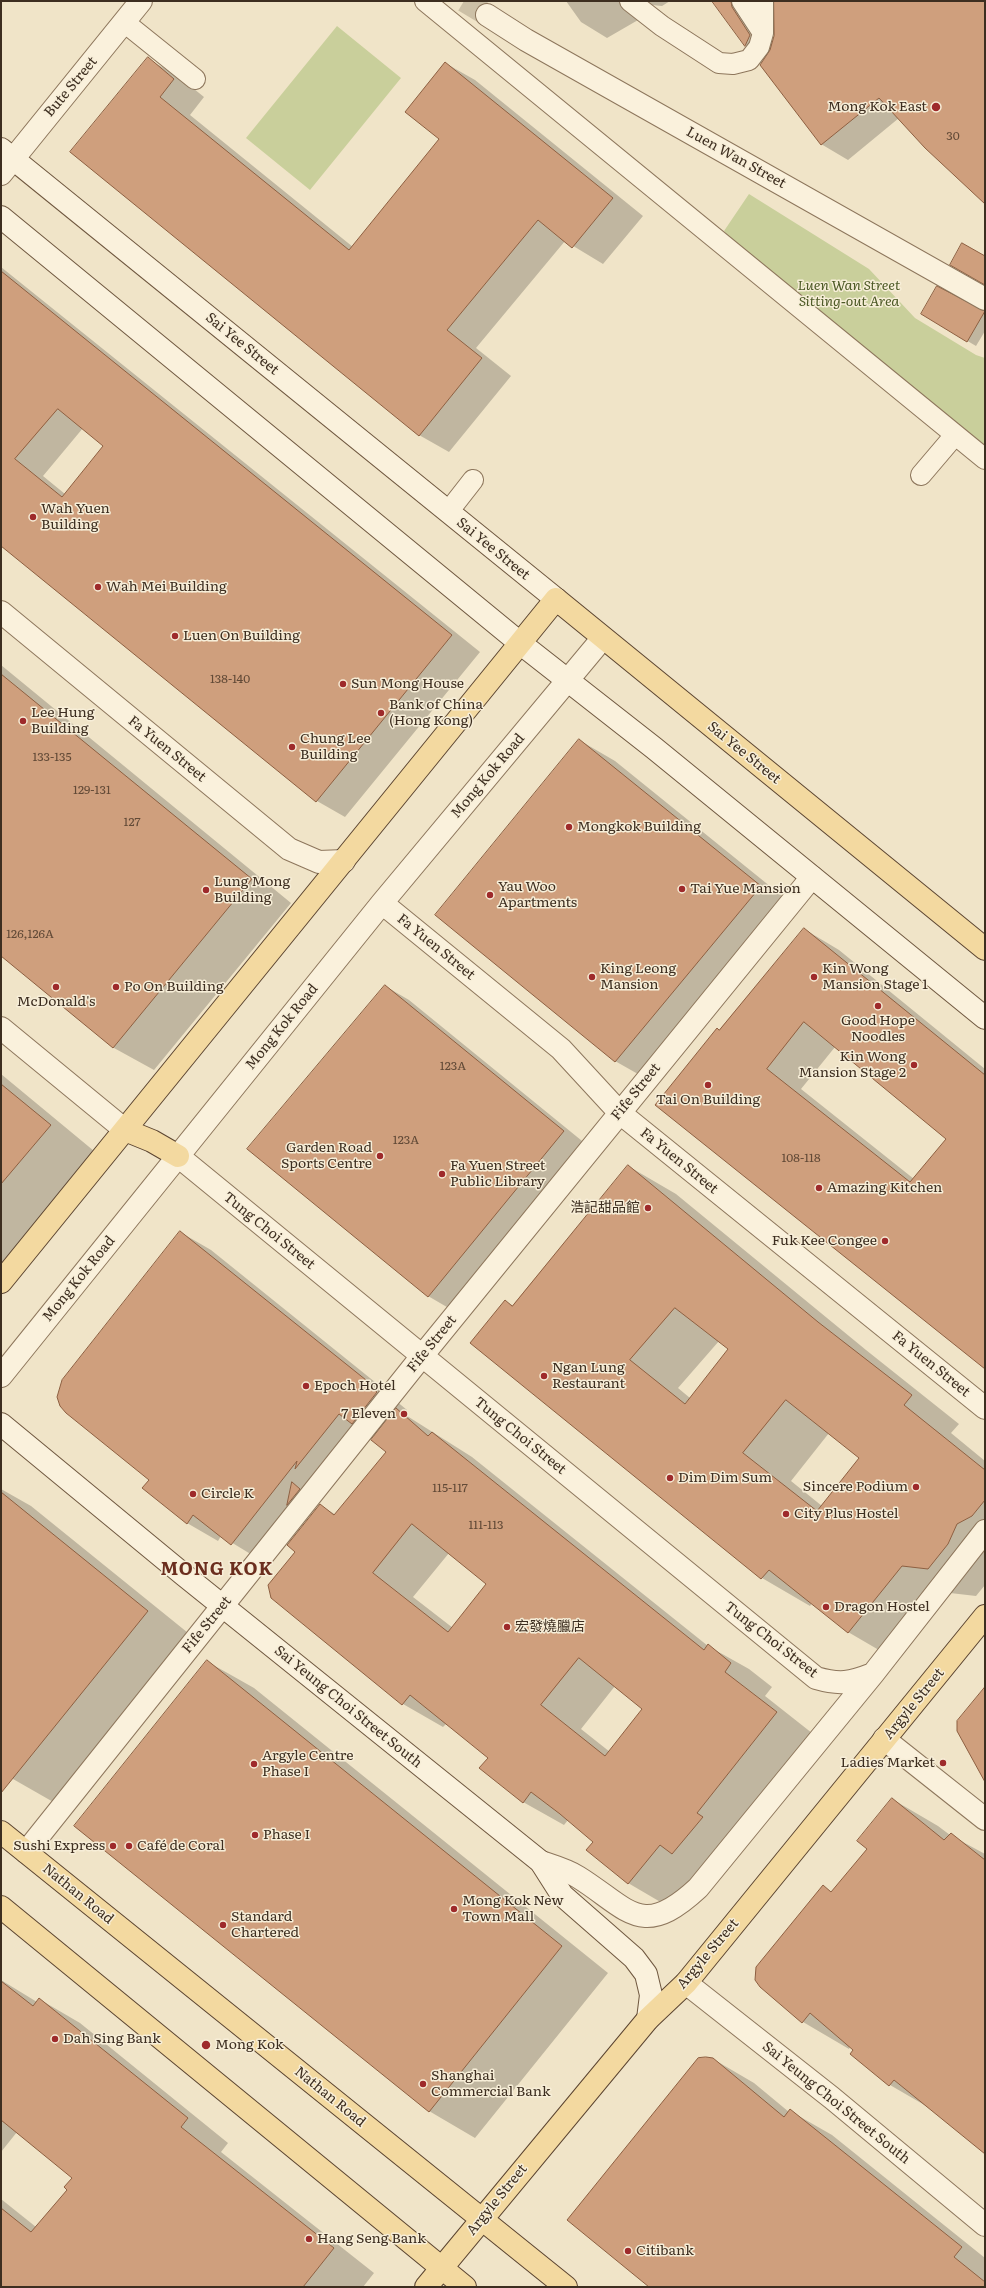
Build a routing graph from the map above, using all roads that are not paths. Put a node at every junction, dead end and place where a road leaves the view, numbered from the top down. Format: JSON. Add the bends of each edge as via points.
{"nodes":[{"id":1,"x":141,"y":1,"type":"edge"},
{"id":2,"x":425,"y":1,"type":"edge"},
{"id":3,"x":444,"y":1,"type":"edge"},
{"id":4,"x":630,"y":1,"type":"edge"},
{"id":5,"x":742,"y":1,"type":"edge"},
{"id":6,"x":763,"y":1,"type":"edge"},
{"id":7,"x":488,"y":15,"type":"tunnel mouth"},
{"id":8,"x":124,"y":22,"type":"junction"},
{"id":9,"x":458,"y":28,"type":"junction"},
{"id":10,"x":763,"y":33,"type":"junction"},
{"id":11,"x":194,"y":79,"type":"dead end"},
{"id":12,"x":5,"y":160,"type":"edge"},
{"id":13,"x":1,"y":217,"type":"edge"},
{"id":14,"x":985,"y":300,"type":"edge"},
{"id":15,"x":955,"y":435,"type":"junction"},
{"id":16,"x":985,"y":459,"type":"edge"},
{"id":17,"x":921,"y":475,"type":"dead end"},
{"id":18,"x":473,"y":480,"type":"dead end"},
{"id":19,"x":448,"y":512,"type":"junction"},
{"id":20,"x":556,"y":599,"type":"junction"},
{"id":21,"x":1,"y":612,"type":"edge"},
{"id":22,"x":602,"y":639,"type":"junction"},
{"id":23,"x":520,"y":643,"type":"junction"},
{"id":24,"x":567,"y":680,"type":"junction"},
{"id":25,"x":344,"y":861,"type":"junction"},
{"id":26,"x":812,"y":876,"type":"junction"},
{"id":27,"x":382,"y":902,"type":"junction"},
{"id":28,"x":985,"y":949,"type":"edge"},
{"id":29,"x":985,"y":1018,"type":"edge"},
{"id":30,"x":1,"y":1028,"type":"edge"},
{"id":31,"x":620,"y":1113,"type":"junction"},
{"id":32,"x":124,"y":1130,"type":"junction"},
{"id":33,"x":178,"y":1156,"type":"junction"},
{"id":34,"x":1,"y":1282,"type":"edge"},
{"id":35,"x":422,"y":1356,"type":"junction"},
{"id":36,"x":1,"y":1376,"type":"edge"},
{"id":37,"x":985,"y":1408,"type":"edge"},
{"id":38,"x":1,"y":1424,"type":"edge"},
{"id":39,"x":985,"y":1531,"type":"edge"},
{"id":40,"x":222,"y":1606,"type":"junction"},
{"id":41,"x":985,"y":1616,"type":"edge"},
{"id":42,"x":873,"y":1674,"type":"junction"},
{"id":43,"x":884,"y":1739,"type":"junction"},
{"id":44,"x":985,"y":1819,"type":"edge"},
{"id":45,"x":1,"y":1832,"type":"edge"},
{"id":46,"x":26,"y":1852,"type":"junction"},
{"id":47,"x":541,"y":1862,"type":"junction"},
{"id":48,"x":1,"y":1907,"type":"edge"},
{"id":49,"x":686,"y":1983,"type":"junction"},
{"id":50,"x":648,"y":2019,"type":"junction"},
{"id":51,"x":482,"y":2219,"type":"junction"},
{"id":52,"x":985,"y":2225,"type":"edge"},
{"id":53,"x":442,"y":2267,"type":"junction"},
{"id":54,"x":426,"y":2287,"type":"edge"},
{"id":55,"x":466,"y":2287,"type":"edge"},
{"id":56,"x":566,"y":2287,"type":"edge"}],
"edges":[{"from":1,"to":8,"type":"street","name":"Bute Street"},
{"from":2,"to":9,"type":"lane"},
{"from":3,"to":9,"type":"lane","via":[[447,12]]},
{"from":4,"to":10,"type":"lane","via":[[662,26],[719,62],[734,64],[748,60],[760,47]]},
{"from":5,"to":10,"type":"lane"},
{"from":6,"to":10,"type":"lane"},
{"from":7,"to":14,"type":"street","name":"Luen Wan Street","via":[[526,40]]},
{"from":8,"to":11,"type":"lane"},
{"from":8,"to":12,"type":"street","name":"Bute Street"},
{"from":9,"to":15,"type":"lane"},
{"from":12,"to":19,"type":"street","name":"Sai Yee Street"},
{"from":13,"to":23,"type":"street"},
{"from":15,"to":16,"type":"lane"},
{"from":15,"to":17,"type":"lane"},
{"from":18,"to":19,"type":"lane"},
{"from":19,"to":20,"type":"street","name":"Sai Yee Street"},
{"from":20,"to":22,"type":"main road","name":"Sai Yee Street"},
{"from":20,"to":23,"type":"main road"},
{"from":21,"to":25,"type":"street","name":"Fa Yuen Street","via":[[289,849],[319,862]]},
{"from":22,"to":24,"type":"street","name":"Mong Kok Road"},
{"from":22,"to":28,"type":"main road","name":"Sai Yee Street"},
{"from":23,"to":24,"type":"street"},
{"from":23,"to":25,"type":"main road"},
{"from":24,"to":26,"type":"street"},
{"from":24,"to":27,"type":"street","name":"Mong Kok Road"},
{"from":25,"to":32,"type":"main road"},
{"from":26,"to":29,"type":"street"},
{"from":26,"to":31,"type":"street","name":"Fife Street"},
{"from":27,"to":31,"type":"street","name":"Fa Yuen Street","via":[[561,1049]]},
{"from":27,"to":33,"type":"street","name":"Mong Kok Road"},
{"from":30,"to":32,"type":"street"},
{"from":31,"to":35,"type":"street","name":"Fife Street"},
{"from":31,"to":37,"type":"street","name":"Fa Yuen Street"},
{"from":32,"to":33,"type":"main road","via":[[152,1141]]},
{"from":32,"to":34,"type":"main road"},
{"from":33,"to":35,"type":"street","name":"Tung Choi Street"},
{"from":33,"to":36,"type":"street","name":"Mong Kok Road"},
{"from":35,"to":40,"type":"street","name":"Fife Street"},
{"from":35,"to":42,"type":"street","name":"Tung Choi Street","via":[[816,1678],[833,1683],[850,1683]]},
{"from":38,"to":40,"type":"street","name":"Sai Yeung Choi Street South"},
{"from":39,"to":42,"type":"street"},
{"from":40,"to":46,"type":"street","name":"Fife Street"},
{"from":40,"to":47,"type":"street","name":"Sai Yeung Choi Street South"},
{"from":41,"to":43,"type":"main road","name":"Argyle Street"},
{"from":42,"to":47,"type":"street","via":[[698,1888],[682,1903],[667,1911],[647,1916],[634,1914],[622,1909],[577,1876]]},
{"from":43,"to":44,"type":"street"},
{"from":43,"to":49,"type":"main road","name":"Argyle Street"},
{"from":45,"to":46,"type":"main road","name":"Nathan Road"},
{"from":46,"to":51,"type":"main road","name":"Nathan Road"},
{"from":47,"to":50,"type":"street","name":"Sai Yeung Choi Street South","via":[[562,1895],[634,1958],[646,1974],[651,1995]]},
{"from":48,"to":53,"type":"main road"},
{"from":49,"to":50,"type":"main road","name":"Argyle Street"},
{"from":49,"to":52,"type":"street","name":"Sai Yeung Choi Street South","via":[[832,2098]]},
{"from":50,"to":51,"type":"main road","name":"Argyle Street"},
{"from":51,"to":53,"type":"main road","name":"Argyle Street"},
{"from":51,"to":56,"type":"main road","name":"Nathan Road"},
{"from":53,"to":54,"type":"main road","name":"Argyle Street"},
{"from":53,"to":55,"type":"main road"}]}
